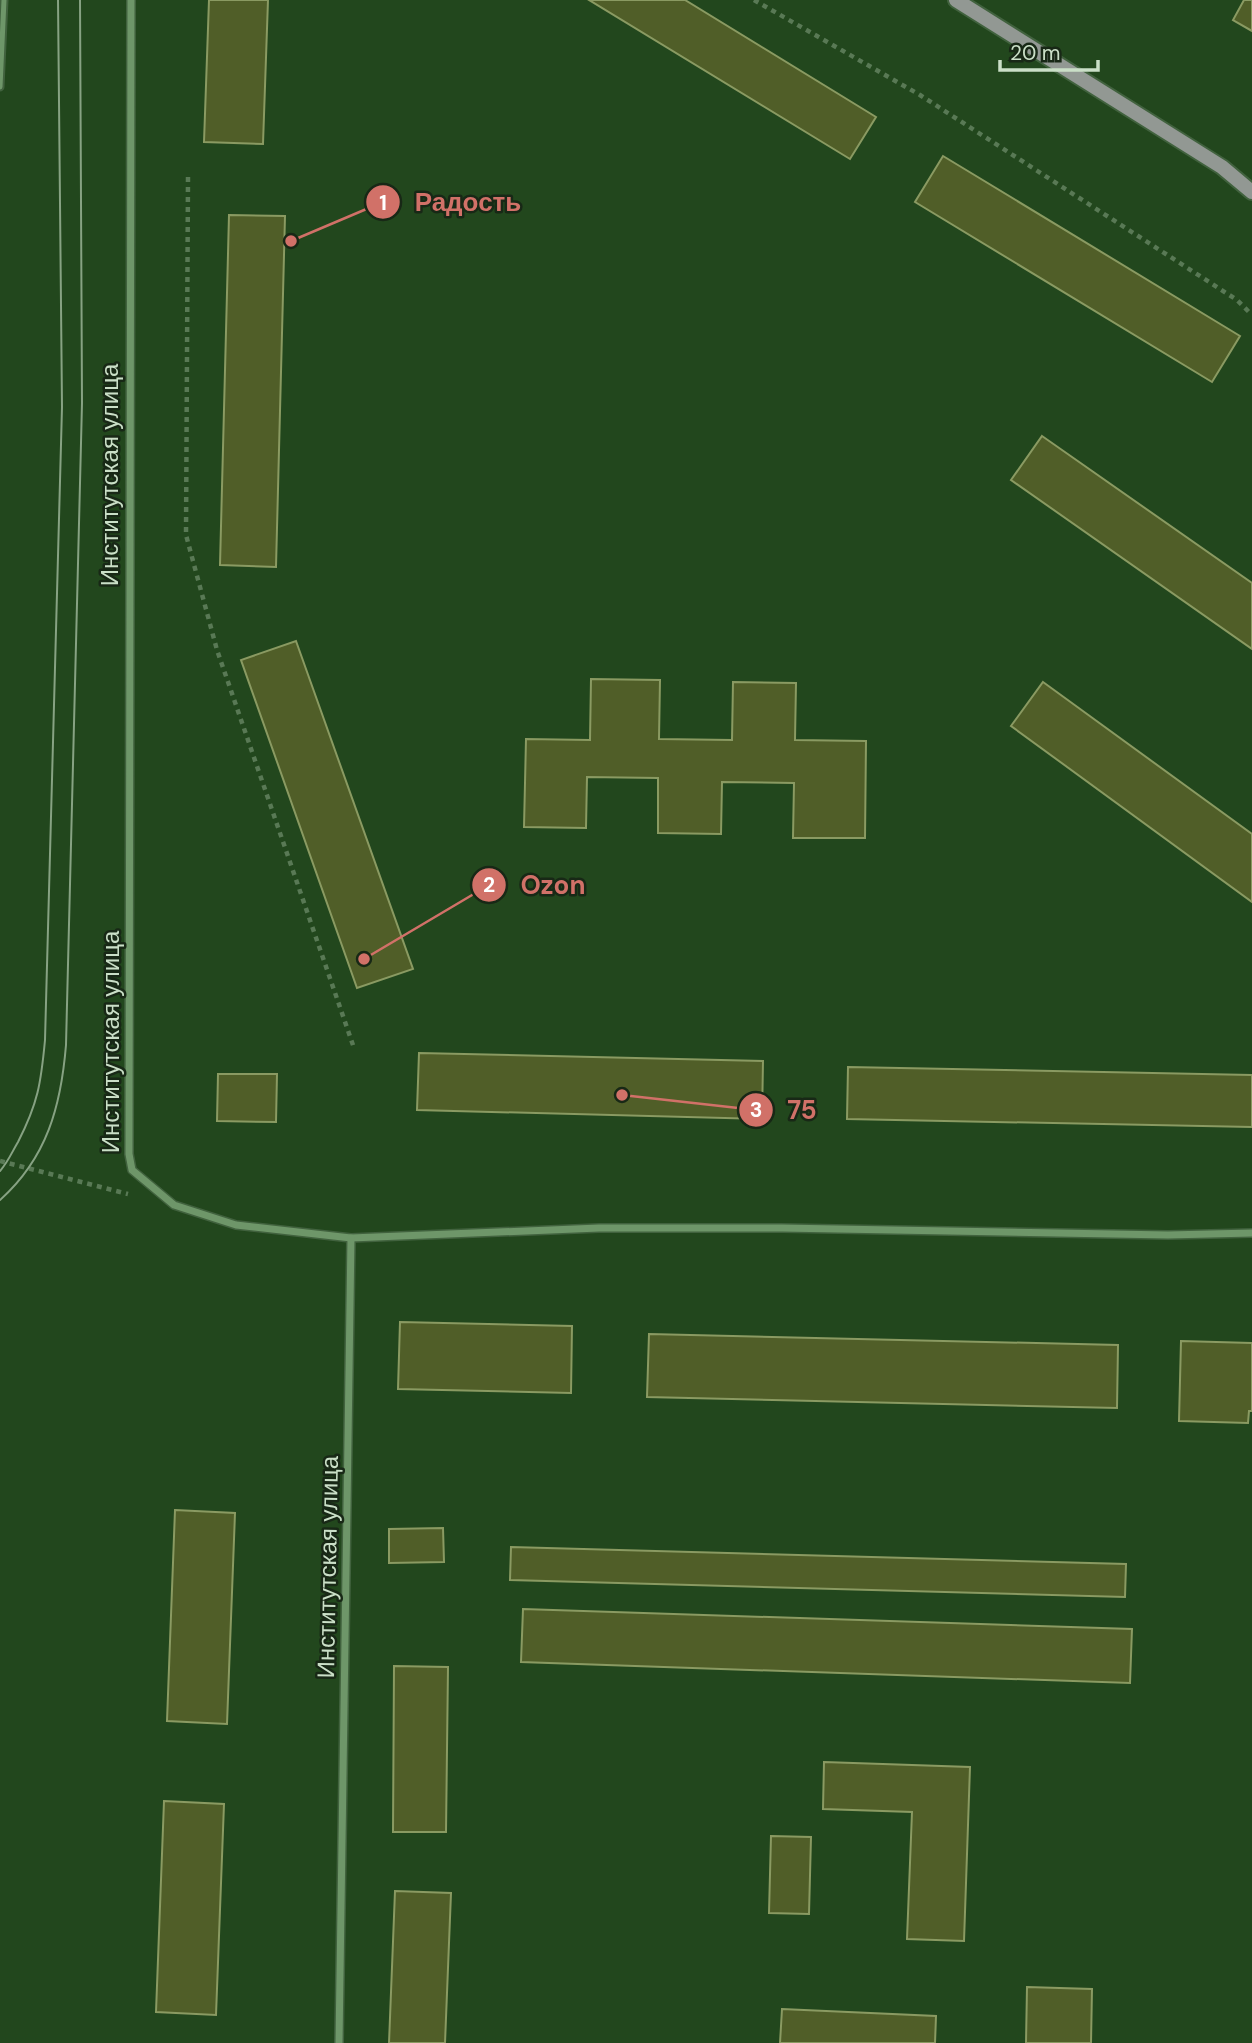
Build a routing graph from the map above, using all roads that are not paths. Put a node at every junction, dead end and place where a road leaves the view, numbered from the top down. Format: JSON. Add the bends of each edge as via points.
{"nodes":[{"id":1,"x":4,"y":0,"type":"edge"},
{"id":2,"x":131,"y":0,"type":"edge"},
{"id":3,"x":956,"y":0,"type":"edge"},
{"id":4,"x":0,"y":65,"type":"edge"},
{"id":5,"x":0,"y":87,"type":"edge"},
{"id":6,"x":1252,"y":192,"type":"edge"},
{"id":7,"x":1252,"y":1233,"type":"edge"},
{"id":8,"x":351,"y":1238,"type":"junction"},
{"id":9,"x":339,"y":2043,"type":"edge"}],
"edges":[{"from":1,"to":4,"type":"lane"},
{"from":2,"to":8,"type":"street","name":"Институтская улица","via":[[129,1154],[132,1170],[174,1205],[236,1225]]},
{"from":3,"to":6,"type":"main road","via":[[1222,167]]},
{"from":4,"to":5,"type":"lane"},
{"from":7,"to":8,"type":"street","via":[[599,1228]]},
{"from":8,"to":9,"type":"street","name":"Институтская улица"}]}
